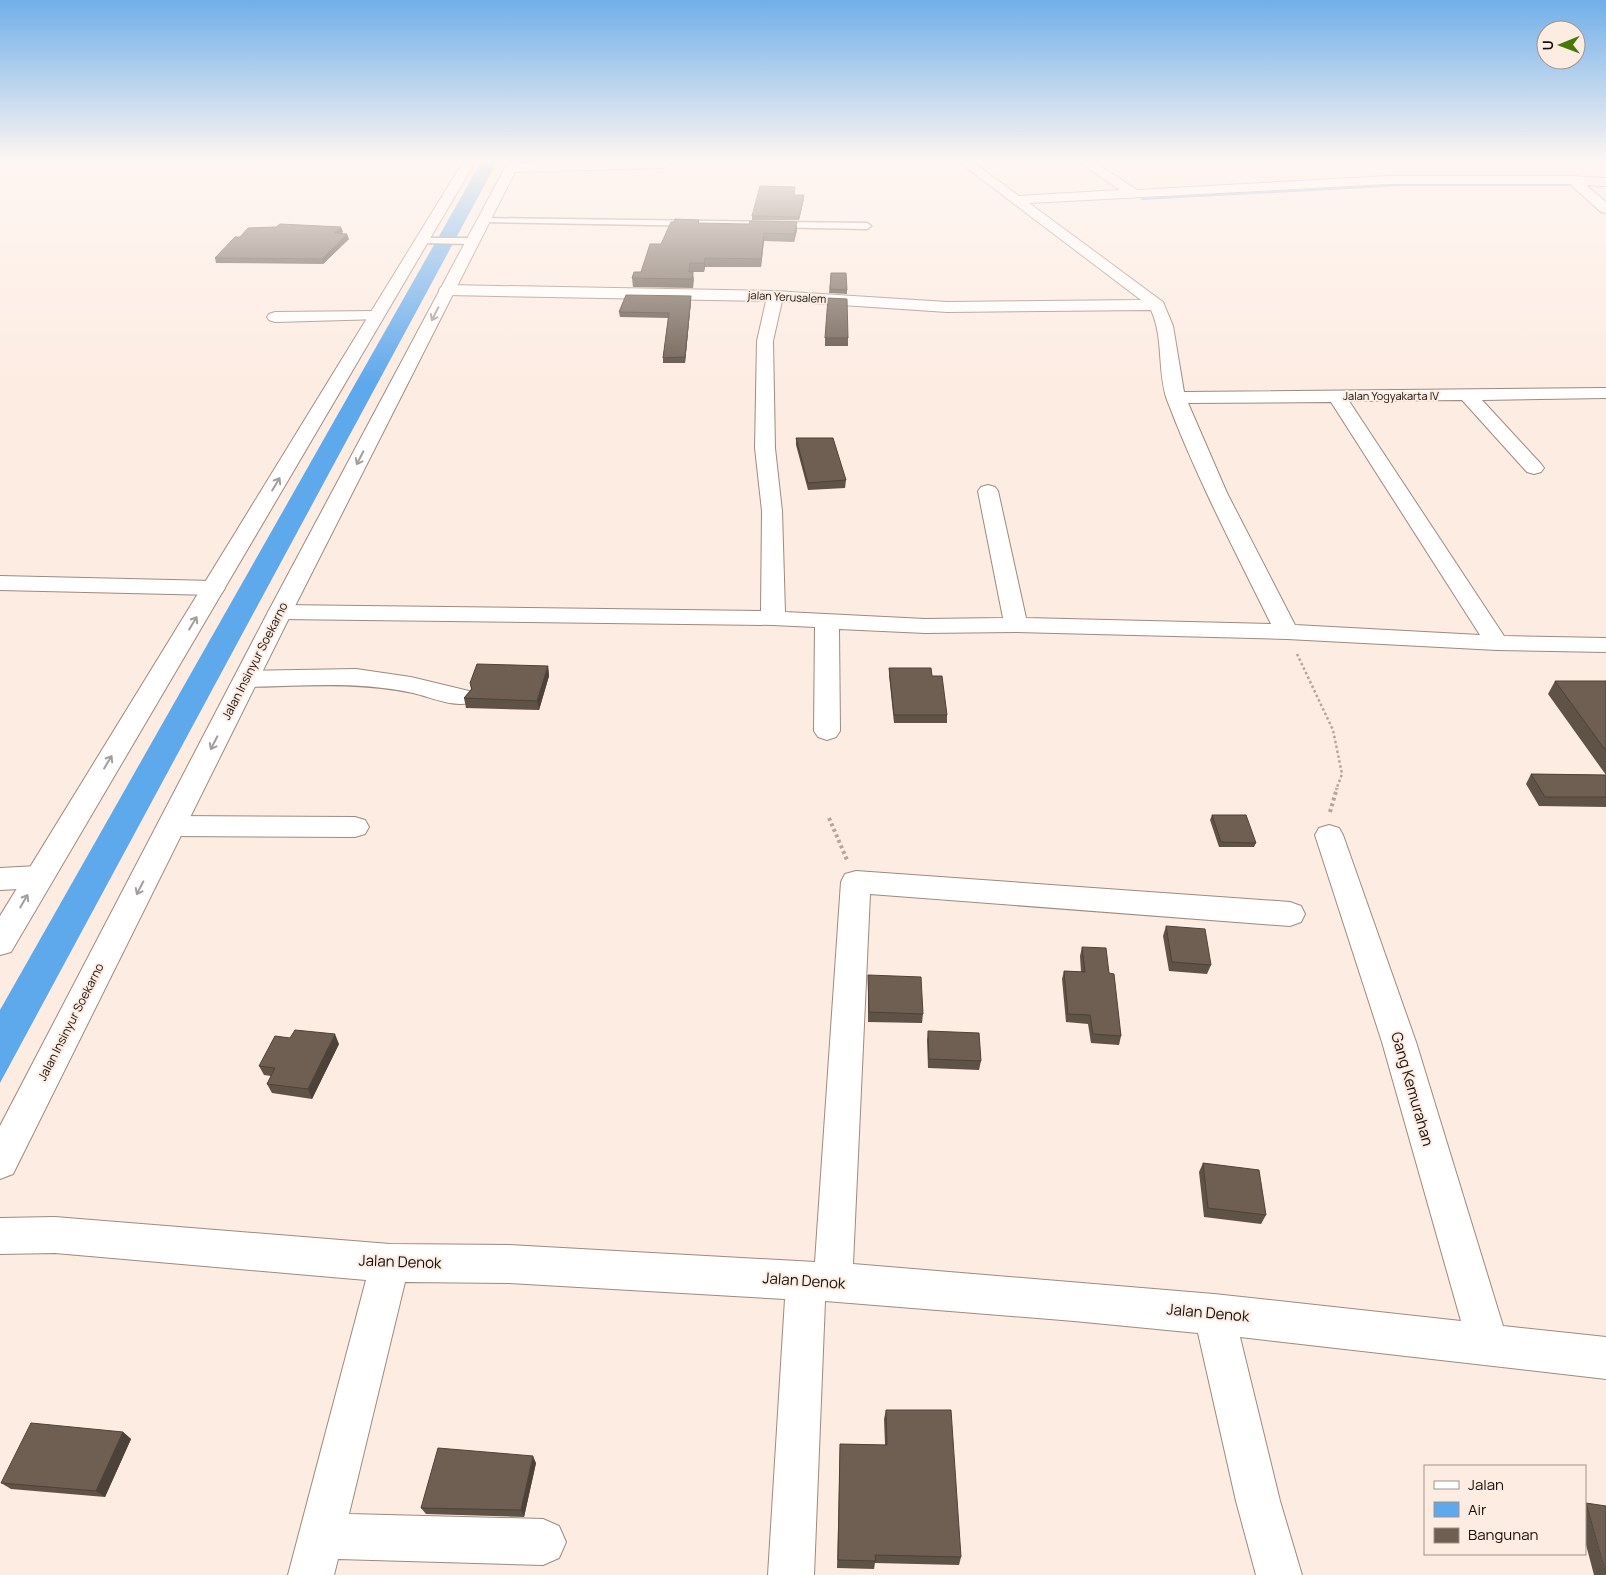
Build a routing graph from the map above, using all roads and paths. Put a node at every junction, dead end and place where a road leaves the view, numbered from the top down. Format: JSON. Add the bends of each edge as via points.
{"nodes":[{"id":1,"x":432,"y":236,"type":"edge"},
{"id":2,"x":461,"y":236,"type":"edge"},
{"id":3,"x":469,"y":236,"type":"edge"},
{"id":4,"x":1064,"y":236,"type":"edge"},
{"id":5,"x":429,"y":241,"type":"junction"},
{"id":6,"x":447,"y":290,"type":"junction"},
{"id":7,"x":775,"y":296,"type":"junction"},
{"id":8,"x":1157,"y":305,"type":"junction"},
{"id":9,"x":375,"y":316,"type":"junction"},
{"id":10,"x":275,"y":317,"type":"dead end"},
{"id":11,"x":1606,"y":393,"type":"edge"},
{"id":12,"x":1467,"y":395,"type":"junction"},
{"id":13,"x":1336,"y":396,"type":"junction"},
{"id":14,"x":1176,"y":398,"type":"junction"},
{"id":15,"x":1534,"y":468,"type":"dead end"},
{"id":16,"x":988,"y":491,"type":"dead end"},
{"id":17,"x":0,"y":583,"type":"edge"},
{"id":18,"x":214,"y":588,"type":"junction"},
{"id":19,"x":280,"y":612,"type":"junction"},
{"id":20,"x":773,"y":618,"type":"junction"},
{"id":21,"x":827,"y":622,"type":"junction"},
{"id":22,"x":1016,"y":625,"type":"junction"},
{"id":23,"x":1287,"y":632,"type":"junction"},
{"id":24,"x":1497,"y":643,"type":"junction"},
{"id":25,"x":1606,"y":645,"type":"edge"},
{"id":26,"x":246,"y":679,"type":"junction"},
{"id":27,"x":460,"y":697,"type":"dead end"},
{"id":28,"x":827,"y":731,"type":"dead end"},
{"id":29,"x":829,"y":818,"type":"dead end"},
{"id":30,"x":171,"y":826,"type":"junction"},
{"id":31,"x":355,"y":827,"type":"dead end"},
{"id":32,"x":1329,"y":835,"type":"joint"},
{"id":33,"x":38,"y":877,"type":"junction"},
{"id":34,"x":0,"y":878,"type":"edge"},
{"id":35,"x":856,"y":882,"type":"junction"},
{"id":36,"x":1290,"y":914,"type":"dead end"},
{"id":37,"x":0,"y":944,"type":"edge"},
{"id":38,"x":0,"y":1162,"type":"edge"},
{"id":39,"x":0,"y":1236,"type":"edge"},
{"id":40,"x":390,"y":1263,"type":"junction"},
{"id":41,"x":819,"y":1281,"type":"junction"},
{"id":42,"x":1214,"y":1314,"type":"junction"},
{"id":43,"x":1488,"y":1344,"type":"junction"},
{"id":44,"x":1606,"y":1358,"type":"edge"},
{"id":45,"x":543,"y":1542,"type":"dead end"},
{"id":46,"x":315,"y":1556,"type":"edge"},
{"id":47,"x":791,"y":1575,"type":"edge"},
{"id":48,"x":1279,"y":1575,"type":"edge"}],
"edges":[{"from":1,"to":5,"type":"street"},
{"from":2,"to":5,"type":"lane"},
{"from":3,"to":6,"type":"street","name":"Jalan Insinyur Soekarno"},
{"from":4,"to":8,"type":"street"},
{"from":5,"to":9,"type":"street"},
{"from":6,"to":7,"type":"street","name":"jalan Yerusalem"},
{"from":6,"to":19,"type":"street","name":"Jalan Insinyur Soekarno","one_way":true},
{"from":7,"to":8,"type":"street","name":"jalan Yerusalem","via":[[947,307]]},
{"from":7,"to":20,"type":"street","via":[[765,341],[764,448],[772,510]]},
{"from":8,"to":14,"type":"street","via":[[1164,324]]},
{"from":9,"to":10,"type":"street"},
{"from":18,"to":9,"type":"street","one_way":true},
{"from":11,"to":12,"type":"street","name":"Jalan Yogyakarta IV"},
{"from":12,"to":13,"type":"street","name":"Jalan Yogyakarta IV"},
{"from":12,"to":15,"type":"street"},
{"from":13,"to":14,"type":"street","name":"Jalan Yogyakarta IV"},
{"from":13,"to":24,"type":"street"},
{"from":14,"to":23,"type":"street","via":[[1217,493]]},
{"from":16,"to":22,"type":"street"},
{"from":17,"to":18,"type":"street"},
{"from":33,"to":18,"type":"street","one_way":true},
{"from":19,"to":20,"type":"street"},
{"from":19,"to":26,"type":"street","name":"Jalan Insinyur Soekarno"},
{"from":20,"to":21,"type":"street"},
{"from":21,"to":22,"type":"street"},
{"from":21,"to":28,"type":"street"},
{"from":22,"to":23,"type":"street"},
{"from":23,"to":24,"type":"street"},
{"from":23,"to":32,"type":"path","via":[[1333,730],[1342,774],[1331,804]]},
{"from":24,"to":25,"type":"street"},
{"from":26,"to":27,"type":"street","via":[[356,677],[412,685]]},
{"from":26,"to":30,"type":"street","name":"Jalan Insinyur Soekarno","one_way":true},
{"from":29,"to":35,"type":"path"},
{"from":30,"to":31,"type":"street"},
{"from":30,"to":38,"type":"street","name":"Jalan Insinyur Soekarno","one_way":true},
{"from":32,"to":43,"type":"street","name":"Gang Kemurahan","via":[[1399,1042]]},
{"from":33,"to":34,"type":"street"},
{"from":37,"to":33,"type":"street","one_way":true},
{"from":35,"to":36,"type":"street"},
{"from":35,"to":41,"type":"street"},
{"from":39,"to":40,"type":"street","name":"Jalan Denok","via":[[55,1235]]},
{"from":40,"to":41,"type":"street","name":"Jalan Denok","via":[[509,1264]]},
{"from":40,"to":46,"type":"street"},
{"from":41,"to":42,"type":"street","name":"Jalan Denok"},
{"from":41,"to":47,"type":"street"},
{"from":42,"to":43,"type":"street","name":"Jalan Denok"},
{"from":42,"to":48,"type":"street"},
{"from":43,"to":44,"type":"street","name":"Jalan Denok"},
{"from":45,"to":46,"type":"street"}]}
